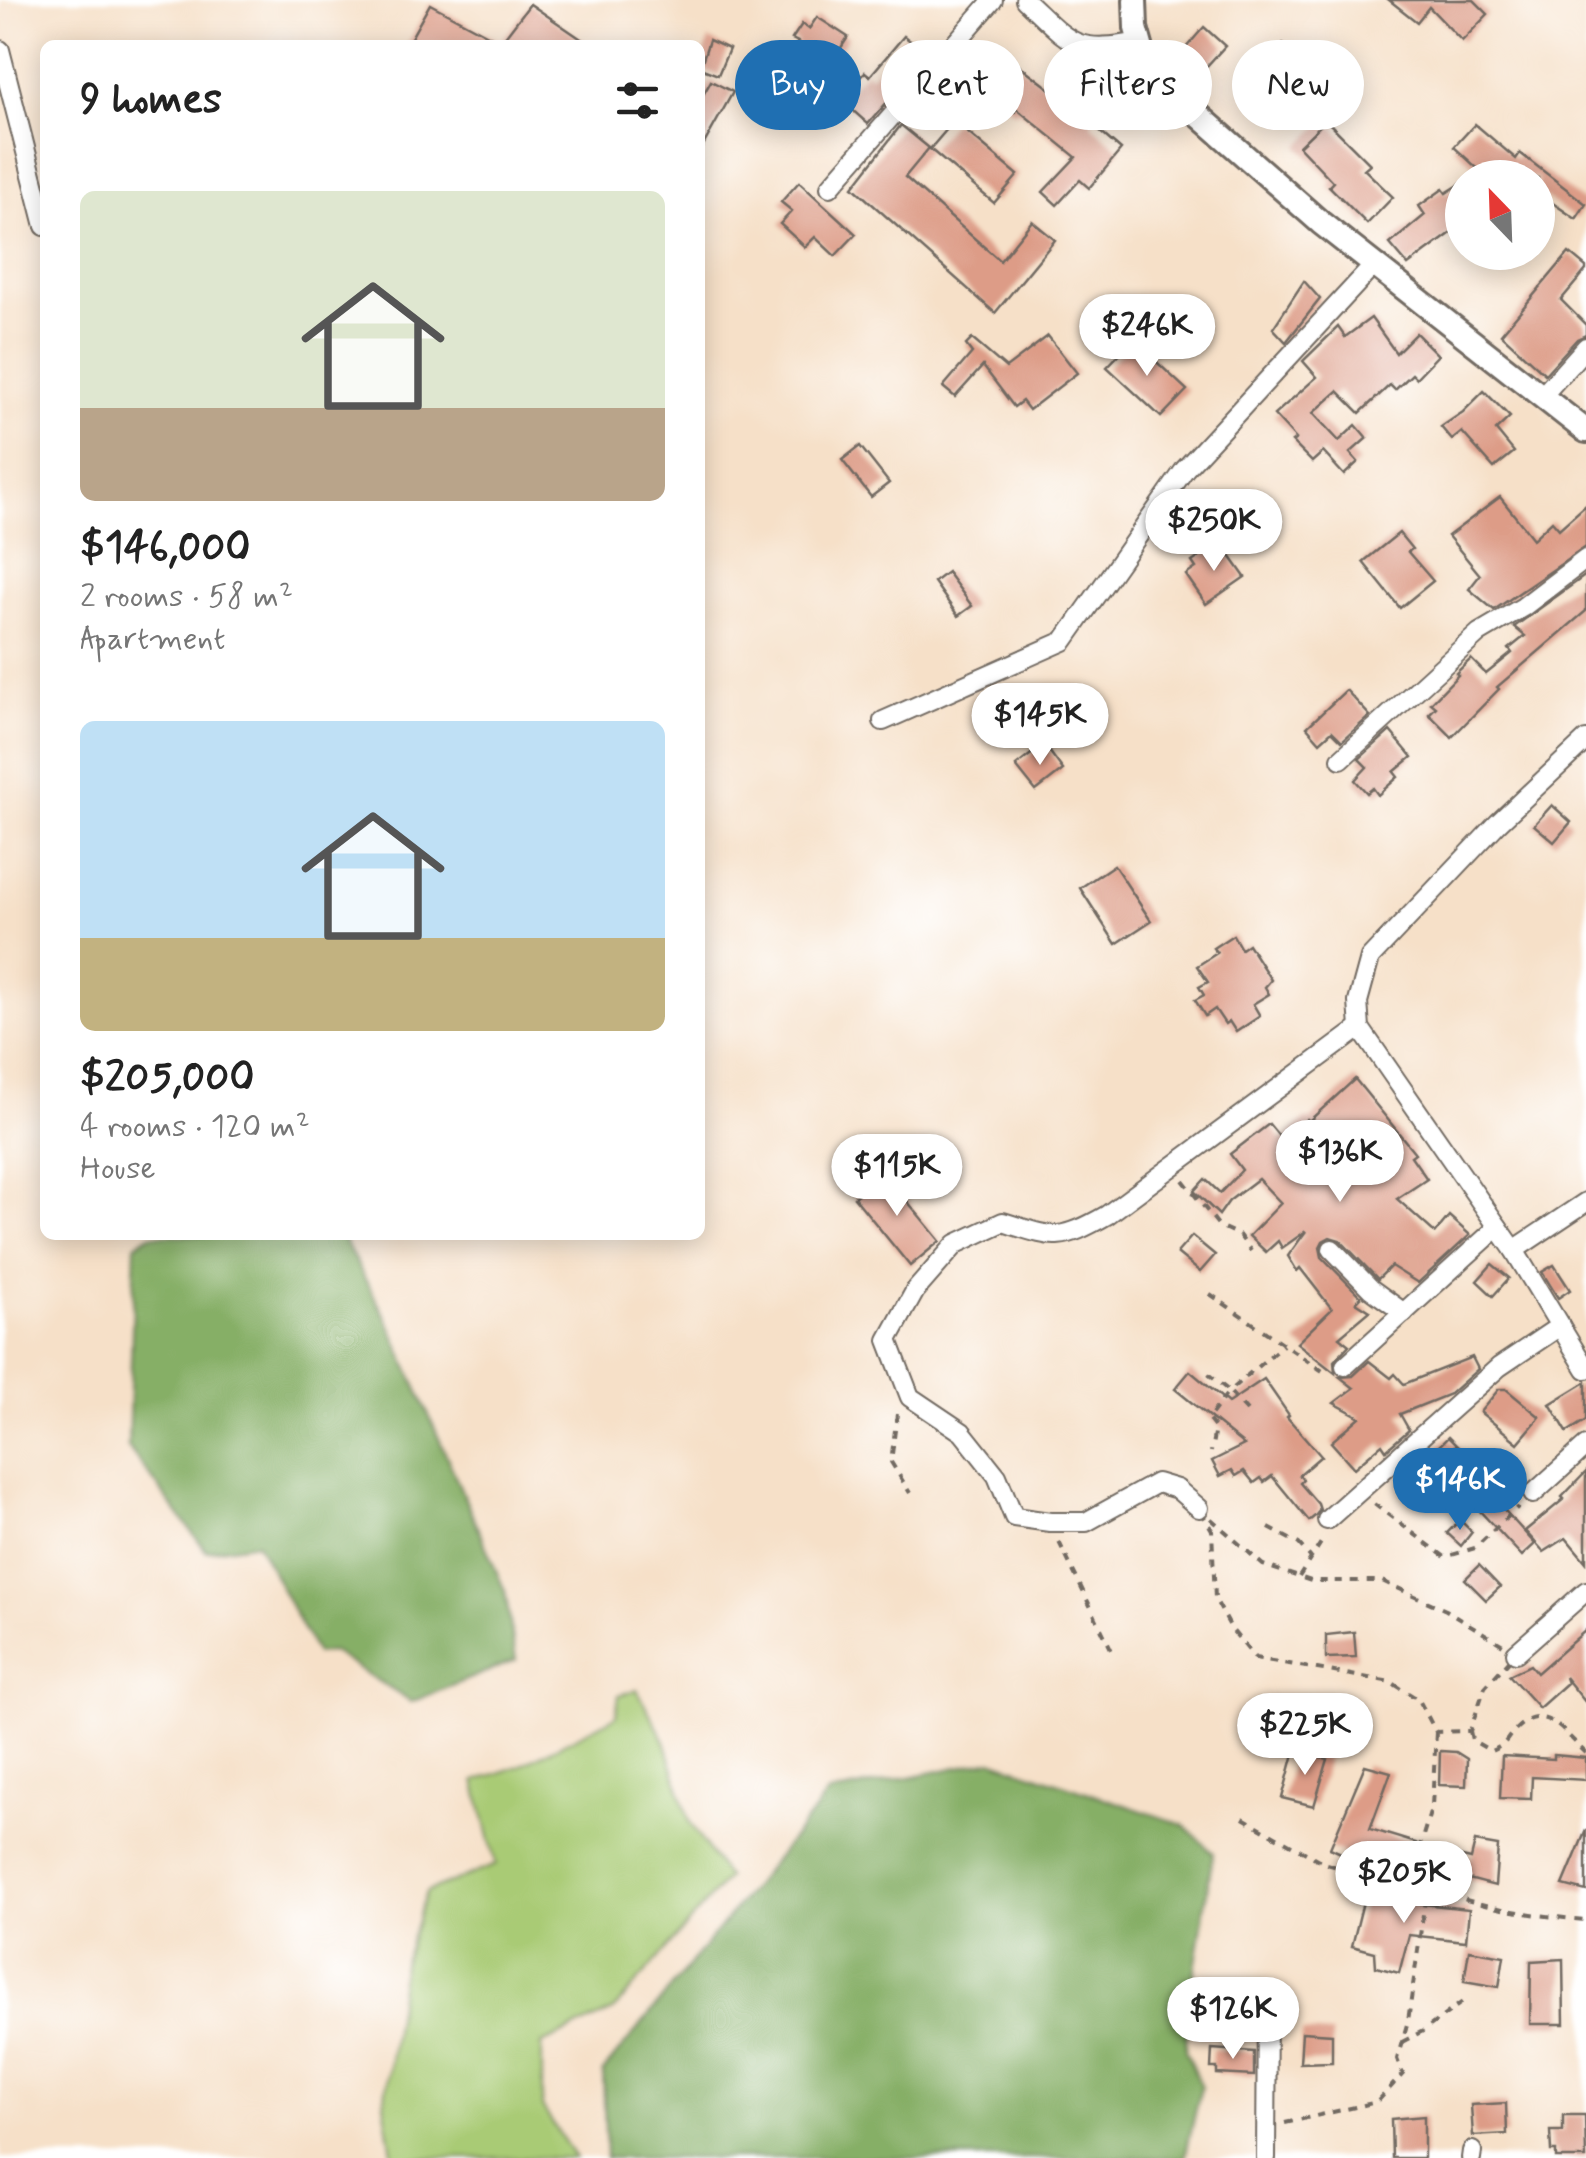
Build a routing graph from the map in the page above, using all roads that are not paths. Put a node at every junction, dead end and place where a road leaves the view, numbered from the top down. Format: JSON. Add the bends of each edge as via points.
{"nodes":[{"id":1,"x":993,"y":0,"type":"edge"},
{"id":2,"x":1024,"y":0,"type":"edge"},
{"id":3,"x":1135,"y":0,"type":"edge"},
{"id":4,"x":1069,"y":40,"type":"edge"},
{"id":5,"x":1139,"y":40,"type":"edge"},
{"id":6,"x":0,"y":50,"type":"edge"},
{"id":7,"x":1212,"y":127,"type":"edge"},
{"id":8,"x":830,"y":187,"type":"dead end"},
{"id":9,"x":40,"y":206,"type":"edge"},
{"id":10,"x":1374,"y":265,"type":"junction"},
{"id":11,"x":1586,"y":347,"type":"edge"},
{"id":12,"x":1542,"y":396,"type":"junction"},
{"id":13,"x":1586,"y":431,"type":"edge"},
{"id":14,"x":1586,"y":559,"type":"edge"},
{"id":15,"x":883,"y":721,"type":"dead end"},
{"id":16,"x":1586,"y":740,"type":"edge"},
{"id":17,"x":1341,"y":759,"type":"dead end"},
{"id":18,"x":1360,"y":1028,"type":"junction"},
{"id":19,"x":1586,"y":1202,"type":"edge"},
{"id":20,"x":1498,"y":1227,"type":"junction"},
{"id":21,"x":1332,"y":1249,"type":"dead end"},
{"id":22,"x":1514,"y":1250,"type":"junction"},
{"id":23,"x":1404,"y":1313,"type":"junction"},
{"id":24,"x":1560,"y":1326,"type":"junction"},
{"id":25,"x":1345,"y":1366,"type":"road end"},
{"id":26,"x":1586,"y":1370,"type":"edge"},
{"id":27,"x":1586,"y":1446,"type":"edge"},
{"id":28,"x":1533,"y":1494,"type":"road end"},
{"id":29,"x":1199,"y":1508,"type":"road end"},
{"id":30,"x":1327,"y":1520,"type":"road end"},
{"id":31,"x":1586,"y":1592,"type":"edge"},
{"id":32,"x":1516,"y":1653,"type":"road end"},
{"id":33,"x":1267,"y":1998,"type":"dead end"},
{"id":34,"x":1266,"y":2158,"type":"edge"}],
"edges":[{"from":1,"to":8,"type":"street"},
{"from":2,"to":4,"type":"street"},
{"from":3,"to":5,"type":"street"},
{"from":6,"to":9,"type":"street"},
{"from":7,"to":10,"type":"street"},
{"from":10,"to":12,"type":"street"},
{"from":10,"to":15,"type":"street","via":[[1185,469],[1064,642]]},
{"from":11,"to":12,"type":"street"},
{"from":12,"to":13,"type":"street"},
{"from":14,"to":17,"type":"street","via":[[1479,633]]},
{"from":16,"to":18,"type":"street","via":[[1370,958],[1358,1002]]},
{"from":18,"to":20,"type":"street"},
{"from":18,"to":29,"type":"street","via":[[1107,1216],[1052,1238],[1002,1222],[956,1244],[914,1292],[888,1340],[910,1398],[962,1432],[996,1476],[1014,1518],[1086,1522],[1157,1483],[1177,1489]]},
{"from":19,"to":22,"type":"street"},
{"from":20,"to":22,"type":"street"},
{"from":20,"to":23,"type":"street"},
{"from":21,"to":23,"type":"street"},
{"from":22,"to":24,"type":"street"},
{"from":23,"to":25,"type":"street"},
{"from":24,"to":26,"type":"street"},
{"from":24,"to":30,"type":"street","via":[[1499,1367]]},
{"from":27,"to":28,"type":"street"},
{"from":31,"to":32,"type":"street"},
{"from":33,"to":34,"type":"street"}]}
